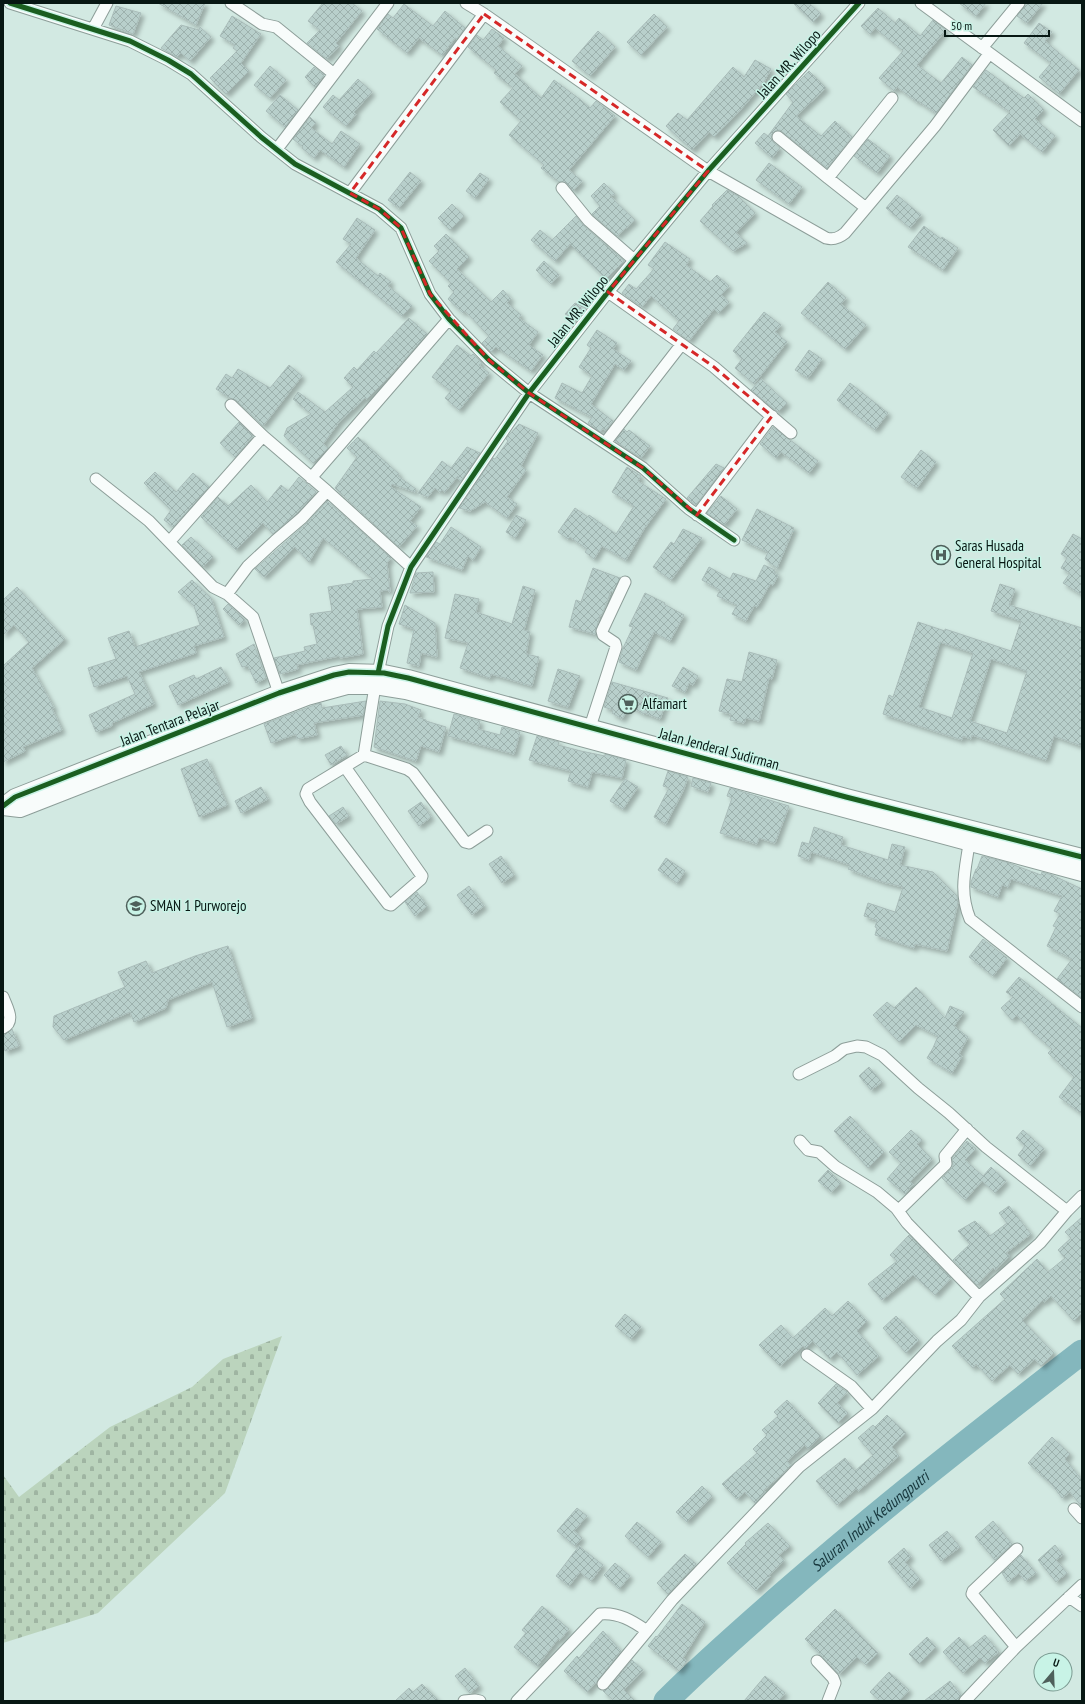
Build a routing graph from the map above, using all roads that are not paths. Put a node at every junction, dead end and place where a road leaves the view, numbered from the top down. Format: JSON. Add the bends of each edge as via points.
{"nodes":[{"id":1,"x":10,"y":3,"type":"edge"},
{"id":2,"x":107,"y":3,"type":"edge"},
{"id":3,"x":231,"y":3,"type":"edge"},
{"id":4,"x":388,"y":3,"type":"edge"},
{"id":5,"x":466,"y":3,"type":"edge"},
{"id":6,"x":859,"y":3,"type":"edge"},
{"id":7,"x":921,"y":3,"type":"edge"},
{"id":8,"x":1019,"y":3,"type":"edge"},
{"id":9,"x":484,"y":14,"type":"junction"},
{"id":10,"x":93,"y":29,"type":"junction"},
{"id":11,"x":985,"y":51,"type":"junction"},
{"id":12,"x":334,"y":74,"type":"junction"},
{"id":13,"x":892,"y":98,"type":"dead end"},
{"id":14,"x":1082,"y":121,"type":"edge"},
{"id":15,"x":778,"y":137,"type":"dead end"},
{"id":16,"x":277,"y":149,"type":"junction"},
{"id":17,"x":708,"y":171,"type":"junction"},
{"id":18,"x":828,"y":178,"type":"junction"},
{"id":19,"x":562,"y":188,"type":"dead end"},
{"id":20,"x":350,"y":193,"type":"junction"},
{"id":21,"x":866,"y":208,"type":"junction"},
{"id":22,"x":634,"y":260,"type":"junction"},
{"id":23,"x":608,"y":292,"type":"junction"},
{"id":24,"x":449,"y":319,"type":"junction"},
{"id":25,"x":681,"y":345,"type":"junction"},
{"id":26,"x":529,"y":392,"type":"junction"},
{"id":27,"x":231,"y":405,"type":"dead end"},
{"id":28,"x":772,"y":416,"type":"junction"},
{"id":29,"x":791,"y":433,"type":"dead end"},
{"id":30,"x":263,"y":436,"type":"junction"},
{"id":31,"x":605,"y":443,"type":"junction"},
{"id":32,"x":96,"y":478,"type":"dead end"},
{"id":33,"x":311,"y":478,"type":"junction"},
{"id":34,"x":327,"y":491,"type":"junction"},
{"id":35,"x":697,"y":515,"type":"junction"},
{"id":36,"x":734,"y":540,"type":"dead end"},
{"id":37,"x":170,"y":542,"type":"junction"},
{"id":38,"x":411,"y":567,"type":"junction"},
{"id":39,"x":625,"y":582,"type":"dead end"},
{"id":40,"x":227,"y":594,"type":"junction"},
{"id":41,"x":348,"y":679,"type":"junction"},
{"id":42,"x":377,"y":680,"type":"junction"},
{"id":43,"x":279,"y":693,"type":"junction"},
{"id":44,"x":590,"y":727,"type":"junction"},
{"id":45,"x":660,"y":752,"type":"junction"},
{"id":46,"x":364,"y":755,"type":"junction"},
{"id":47,"x":345,"y":767,"type":"junction"},
{"id":48,"x":856,"y":806,"type":"junction"},
{"id":49,"x":3,"y":807,"type":"edge"},
{"id":50,"x":487,"y":831,"type":"dead end"},
{"id":51,"x":969,"y":844,"type":"junction"},
{"id":52,"x":1028,"y":851,"type":"junction"},
{"id":53,"x":1082,"y":857,"type":"edge"},
{"id":54,"x":1082,"y":873,"type":"edge"},
{"id":55,"x":3,"y":997,"type":"edge"},
{"id":56,"x":1082,"y":1007,"type":"edge"},
{"id":57,"x":3,"y":1028,"type":"edge"},
{"id":58,"x":799,"y":1074,"type":"dead end"},
{"id":59,"x":967,"y":1129,"type":"junction"},
{"id":60,"x":800,"y":1141,"type":"dead end"},
{"id":61,"x":1082,"y":1196,"type":"edge"},
{"id":62,"x":898,"y":1211,"type":"junction"},
{"id":63,"x":1067,"y":1211,"type":"junction"},
{"id":64,"x":979,"y":1297,"type":"junction"},
{"id":65,"x":807,"y":1355,"type":"dead end"},
{"id":66,"x":872,"y":1409,"type":"junction"},
{"id":67,"x":1074,"y":1509,"type":"dead end"},
{"id":68,"x":1082,"y":1518,"type":"edge"},
{"id":69,"x":1017,"y":1549,"type":"dead end"},
{"id":70,"x":1082,"y":1585,"type":"edge"},
{"id":71,"x":1069,"y":1597,"type":"junction"},
{"id":72,"x":1082,"y":1606,"type":"edge"},
{"id":73,"x":647,"y":1631,"type":"junction"},
{"id":74,"x":1016,"y":1647,"type":"junction"},
{"id":75,"x":817,"y":1661,"type":"dead end"},
{"id":76,"x":603,"y":1684,"type":"dead end"},
{"id":77,"x":464,"y":1701,"type":"edge"},
{"id":78,"x":480,"y":1701,"type":"edge"},
{"id":79,"x":517,"y":1701,"type":"edge"},
{"id":80,"x":828,"y":1701,"type":"edge"},
{"id":81,"x":965,"y":1701,"type":"edge"}],
"edges":[{"from":1,"to":10,"type":"street"},
{"from":2,"to":10,"type":"street"},
{"from":3,"to":12,"type":"street","via":[[262,24],[276,27]]},
{"from":4,"to":12,"type":"street"},
{"from":5,"to":9,"type":"street"},
{"from":6,"to":17,"type":"street","name":"Jalan MR. Wilopo"},
{"from":7,"to":11,"type":"street"},
{"from":8,"to":11,"type":"street"},
{"from":9,"to":17,"type":"street"},
{"from":9,"to":20,"type":"street"},
{"from":10,"to":16,"type":"street","via":[[130,41],[191,74]]},
{"from":11,"to":14,"type":"street"},
{"from":11,"to":21,"type":"street","via":[[935,126]]},
{"from":12,"to":16,"type":"street"},
{"from":13,"to":18,"type":"street"},
{"from":15,"to":18,"type":"street"},
{"from":16,"to":20,"type":"street","via":[[295,164]]},
{"from":17,"to":21,"type":"street","via":[[830,239],[841,236]]},
{"from":17,"to":22,"type":"street","name":"Jalan MR. Wilopo"},
{"from":18,"to":21,"type":"street"},
{"from":19,"to":22,"type":"street","via":[[588,220]]},
{"from":20,"to":24,"type":"street","via":[[379,209],[401,228],[430,294]]},
{"from":22,"to":23,"type":"street","name":"Jalan MR. Wilopo"},
{"from":23,"to":25,"type":"street"},
{"from":23,"to":26,"type":"street","name":"Jalan MR. Wilopo"},
{"from":24,"to":26,"type":"street","via":[[489,360]]},
{"from":24,"to":33,"type":"street"},
{"from":25,"to":28,"type":"street","via":[[714,367]]},
{"from":25,"to":31,"type":"street"},
{"from":26,"to":31,"type":"street"},
{"from":26,"to":38,"type":"street","name":"Jalan MR. Wilopo"},
{"from":27,"to":30,"type":"street"},
{"from":28,"to":29,"type":"street"},
{"from":28,"to":35,"type":"street"},
{"from":30,"to":33,"type":"street"},
{"from":30,"to":37,"type":"street"},
{"from":31,"to":35,"type":"street","via":[[643,468]]},
{"from":32,"to":37,"type":"street","via":[[149,521]]},
{"from":33,"to":34,"type":"street"},
{"from":34,"to":38,"type":"street"},
{"from":34,"to":40,"type":"street","via":[[302,518],[248,566]]},
{"from":35,"to":36,"type":"street"},
{"from":37,"to":40,"type":"street","via":[[213,587]]},
{"from":38,"to":42,"type":"street","name":"Jalan MR. Wilopo","via":[[388,626]]},
{"from":39,"to":44,"type":"street","via":[[602,631],[616,647]]},
{"from":40,"to":43,"type":"street","via":[[253,617]]},
{"from":41,"to":42,"type":"main road","name":"Jalan Jenderal Sudirman"},
{"from":41,"to":43,"type":"main road","name":"Jalan Tentara Pelajar","via":[[334,675]]},
{"from":41,"to":49,"type":"main road","name":"Jalan Tentara Pelajar","via":[[20,809]]},
{"from":42,"to":44,"type":"main road","name":"Jalan Jenderal Sudirman","via":[[408,678]]},
{"from":42,"to":45,"type":"main road","name":"Jalan Jenderal Sudirman","via":[[406,691]]},
{"from":42,"to":46,"type":"street","name":"Jalan MR. Wilopo"},
{"from":43,"to":49,"type":"main road","name":"Jalan Tentara Pelajar","via":[[15,797]]},
{"from":44,"to":45,"type":"main road","name":"Jalan Jenderal Sudirman"},
{"from":45,"to":48,"type":"main road","name":"Jalan Jenderal Sudirman"},
{"from":46,"to":47,"type":"street"},
{"from":46,"to":50,"type":"street","via":[[414,773],[465,842],[469,843]]},
{"from":47,"to":47,"type":"street","via":[[422,876],[391,905],[307,796],[308,789]]},
{"from":48,"to":51,"type":"main road","name":"Jalan Jenderal Sudirman"},
{"from":48,"to":52,"type":"main road","name":"Jalan Jenderal Sudirman"},
{"from":51,"to":52,"type":"main road","name":"Jalan Jenderal Sudirman"},
{"from":51,"to":56,"type":"street","via":[[962,886],[970,919]]},
{"from":52,"to":53,"type":"main road","name":"Jalan Jenderal Sudirman"},
{"from":52,"to":54,"type":"main road","name":"Jalan Jenderal Sudirman"},
{"from":55,"to":57,"type":"street","via":[[10,1018],[9,1024]]},
{"from":58,"to":59,"type":"street","via":[[844,1049],[857,1046],[866,1048],[882,1055]]},
{"from":59,"to":62,"type":"street","via":[[945,1156],[946,1164]]},
{"from":59,"to":63,"type":"street"},
{"from":60,"to":62,"type":"street","via":[[808,1150],[819,1152],[836,1167],[877,1192]]},
{"from":61,"to":63,"type":"street"},
{"from":62,"to":64,"type":"street","via":[[907,1224]]},
{"from":63,"to":64,"type":"street","via":[[1040,1242]]},
{"from":64,"to":66,"type":"street","via":[[961,1320],[937,1341]]},
{"from":65,"to":66,"type":"street","via":[[851,1386]]},
{"from":66,"to":73,"type":"street","via":[[799,1466],[672,1600]]},
{"from":67,"to":68,"type":"street"},
{"from":69,"to":74,"type":"street","via":[[972,1594]]},
{"from":70,"to":71,"type":"street"},
{"from":71,"to":72,"type":"street"},
{"from":71,"to":74,"type":"street"},
{"from":73,"to":76,"type":"street"},
{"from":73,"to":79,"type":"street","via":[[614,1613],[600,1614]]},
{"from":74,"to":81,"type":"street"},
{"from":75,"to":80,"type":"street","via":[[835,1681]]},
{"from":77,"to":78,"type":"street"}]}
